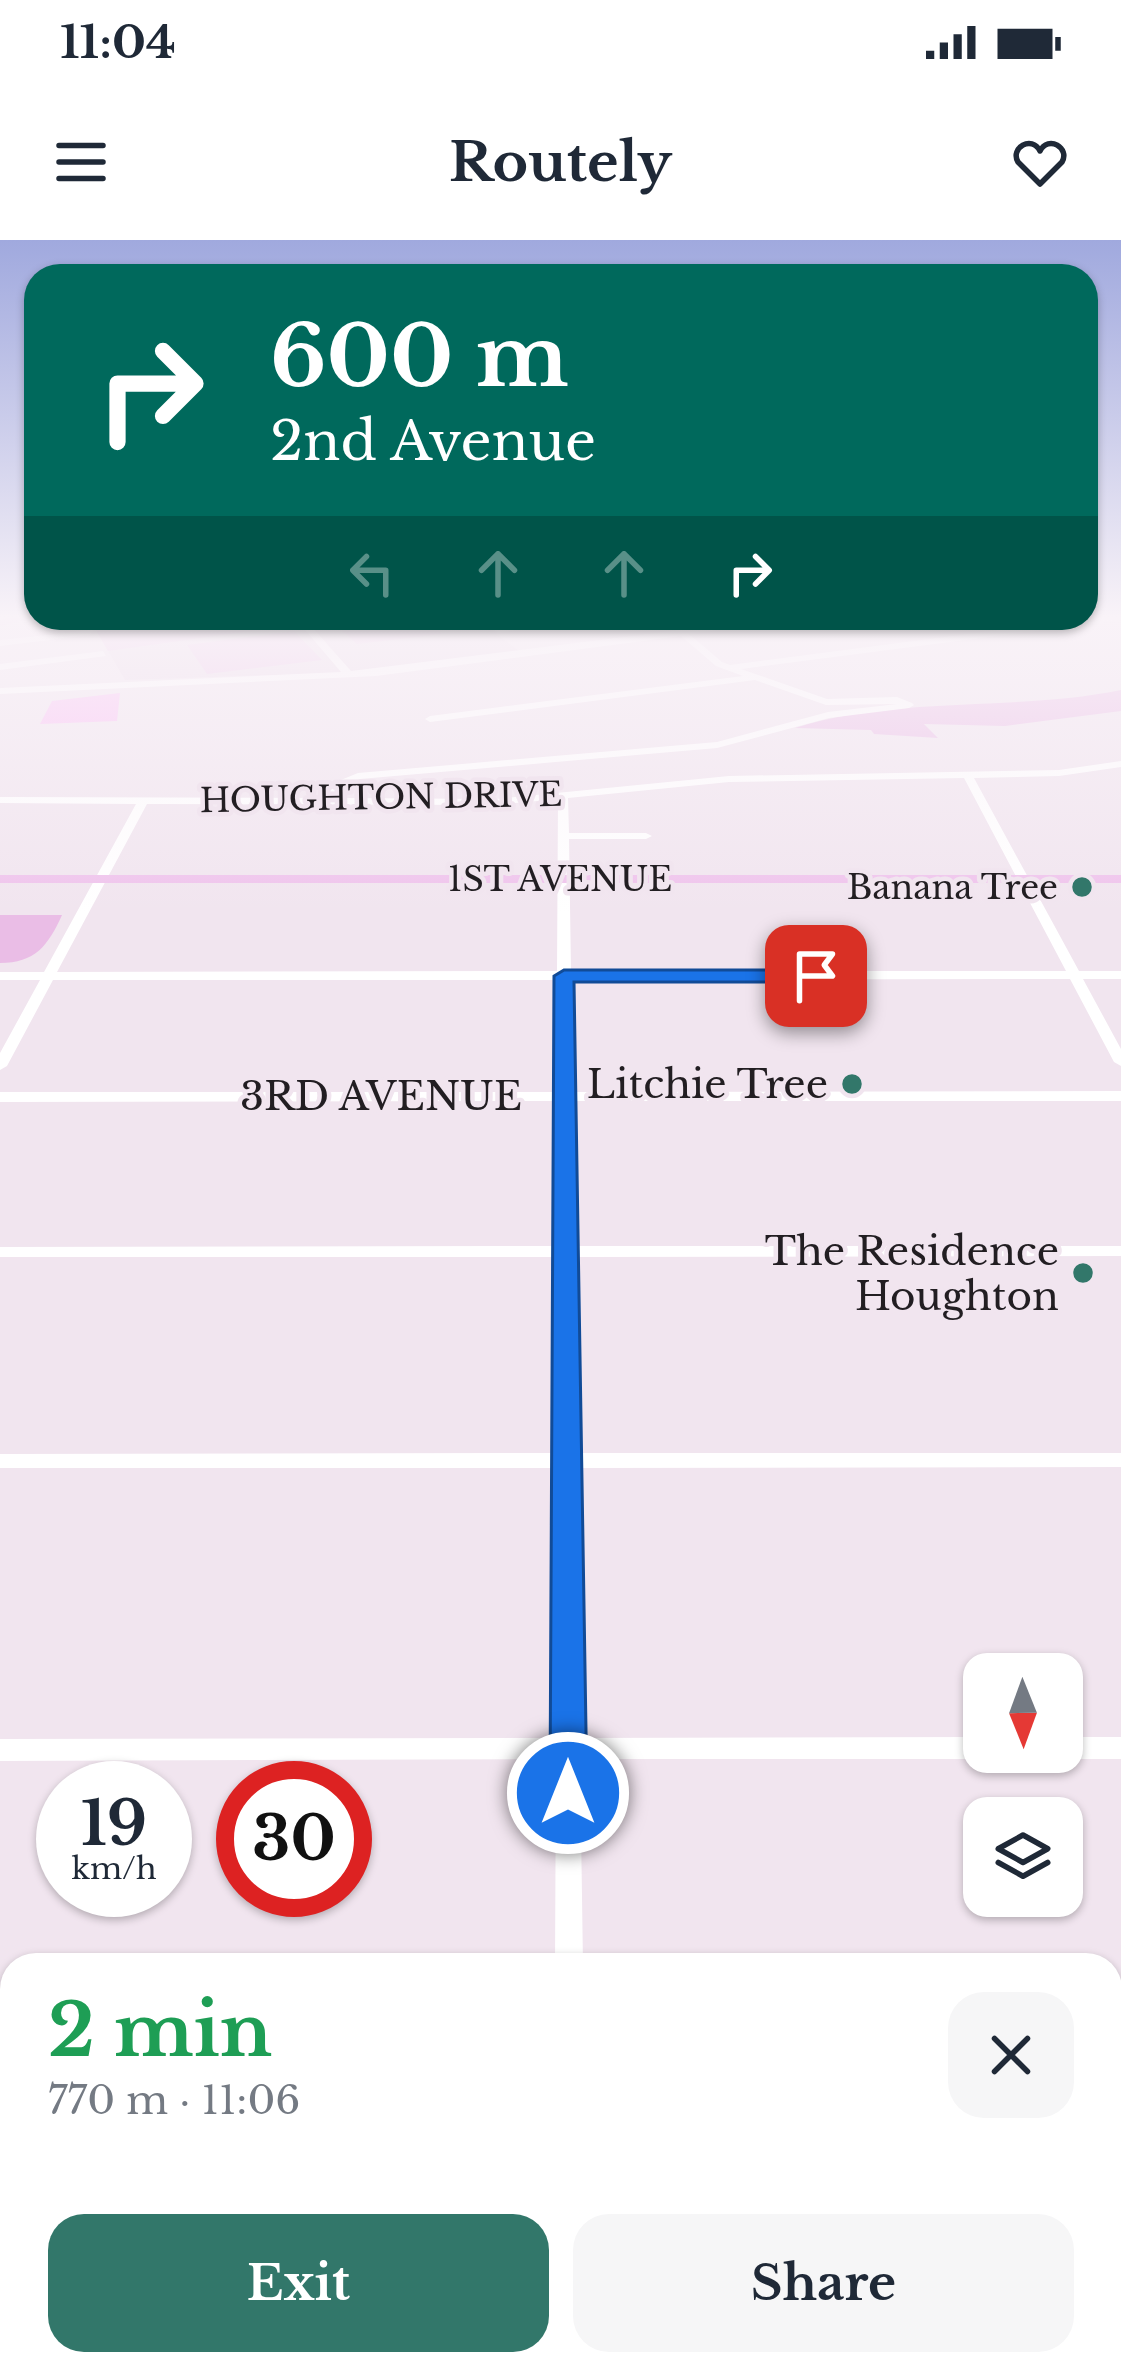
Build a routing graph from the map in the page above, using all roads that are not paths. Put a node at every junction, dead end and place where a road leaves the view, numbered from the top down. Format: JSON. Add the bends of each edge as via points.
{"nodes":[{"id":1,"x":472,"y":714,"type":"edge"},
{"id":2,"x":839,"y":714,"type":"edge"},
{"id":3,"x":430,"y":719,"type":"dead end"},
{"id":4,"x":1121,"y":764,"type":"edge"},
{"id":5,"x":967,"y":774,"type":"junction"},
{"id":6,"x":563,"y":795,"type":"junction"},
{"id":7,"x":143,"y":799,"type":"junction"},
{"id":8,"x":0,"y":800,"type":"edge"},
{"id":9,"x":176,"y":800,"type":"junction"},
{"id":10,"x":330,"y":800,"type":"junction"},
{"id":11,"x":134,"y":814,"type":"junction"},
{"id":12,"x":563,"y":836,"type":"junction"},
{"id":13,"x":646,"y":836,"type":"dead end"},
{"id":14,"x":0,"y":879,"type":"edge"},
{"id":15,"x":99,"y":879,"type":"junction"},
{"id":16,"x":562,"y":879,"type":"junction"},
{"id":17,"x":1023,"y":879,"type":"junction"},
{"id":18,"x":1121,"y":879,"type":"edge"},
{"id":19,"x":1075,"y":975,"type":"junction"},
{"id":20,"x":0,"y":976,"type":"edge"},
{"id":21,"x":48,"y":976,"type":"junction"},
{"id":22,"x":564,"y":976,"type":"junction"},
{"id":23,"x":1121,"y":976,"type":"edge"},
{"id":24,"x":1121,"y":1062,"type":"edge"},
{"id":25,"x":0,"y":1066,"type":"edge"},
{"id":26,"x":563,"y":1096,"type":"junction"},
{"id":27,"x":1121,"y":1096,"type":"edge"},
{"id":28,"x":0,"y":1097,"type":"edge"},
{"id":29,"x":565,"y":1251,"type":"junction"},
{"id":30,"x":1121,"y":1251,"type":"edge"},
{"id":31,"x":0,"y":1252,"type":"edge"},
{"id":32,"x":566,"y":1460,"type":"junction"},
{"id":33,"x":1121,"y":1460,"type":"edge"},
{"id":34,"x":0,"y":1461,"type":"edge"},
{"id":35,"x":963,"y":1748,"type":"edge"},
{"id":36,"x":1083,"y":1748,"type":"edge"},
{"id":37,"x":1121,"y":1748,"type":"edge"},
{"id":38,"x":0,"y":1750,"type":"edge"},
{"id":39,"x":568,"y":1750,"type":"junction"},
{"id":40,"x":569,"y":1953,"type":"edge"}],
"edges":[{"from":1,"to":3,"type":"street"},
{"from":2,"to":10,"type":"street","via":[[717,745],[365,775],[340,784]]},
{"from":4,"to":5,"type":"street","name":"HOUGHTON DRIVE"},
{"from":5,"to":6,"type":"street","name":"HOUGHTON DRIVE","via":[[729,778]]},
{"from":5,"to":17,"type":"street"},
{"from":6,"to":10,"type":"street","name":"HOUGHTON DRIVE"},
{"from":6,"to":12,"type":"street"},
{"from":7,"to":8,"type":"street","name":"HOUGHTON DRIVE"},
{"from":7,"to":9,"type":"street","name":"HOUGHTON DRIVE"},
{"from":7,"to":11,"type":"street"},
{"from":9,"to":10,"type":"street","name":"HOUGHTON DRIVE"},
{"from":9,"to":11,"type":"street"},
{"from":11,"to":15,"type":"street"},
{"from":12,"to":13,"type":"street"},
{"from":12,"to":16,"type":"street"},
{"from":14,"to":15,"type":"main road","name":"1ST AVENUE"},
{"from":15,"to":16,"type":"main road","name":"1ST AVENUE"},
{"from":15,"to":21,"type":"street"},
{"from":16,"to":17,"type":"main road","name":"1ST AVENUE"},
{"from":16,"to":22,"type":"street"},
{"from":17,"to":18,"type":"main road","name":"1ST AVENUE"},
{"from":17,"to":19,"type":"street"},
{"from":19,"to":22,"type":"street"},
{"from":19,"to":23,"type":"street"},
{"from":19,"to":24,"type":"street"},
{"from":20,"to":21,"type":"street"},
{"from":21,"to":22,"type":"street"},
{"from":21,"to":25,"type":"street"},
{"from":22,"to":26,"type":"street"},
{"from":26,"to":27,"type":"street","name":"3RD AVENUE"},
{"from":26,"to":28,"type":"street","name":"3RD AVENUE"},
{"from":26,"to":29,"type":"street"},
{"from":29,"to":30,"type":"street"},
{"from":29,"to":31,"type":"street"},
{"from":29,"to":32,"type":"street"},
{"from":32,"to":33,"type":"street"},
{"from":32,"to":34,"type":"street"},
{"from":32,"to":39,"type":"street"},
{"from":35,"to":39,"type":"street"},
{"from":36,"to":37,"type":"street"},
{"from":38,"to":39,"type":"street"},
{"from":39,"to":40,"type":"street"}]}
